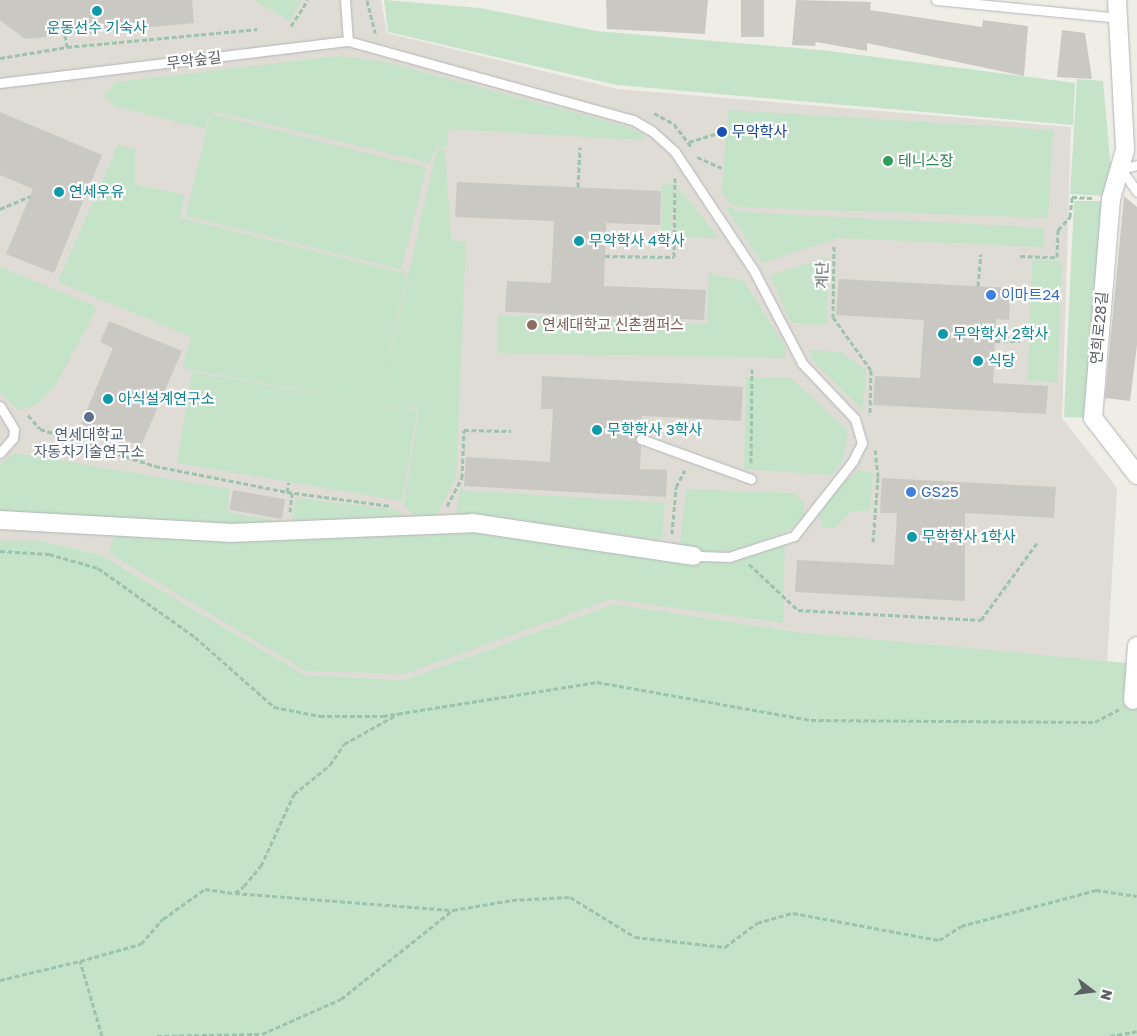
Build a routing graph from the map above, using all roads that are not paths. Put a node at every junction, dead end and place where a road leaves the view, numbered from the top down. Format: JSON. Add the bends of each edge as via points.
{"nodes":[{"id":1,"x":345,"y":0,"type":"edge"},
{"id":2,"x":936,"y":0,"type":"edge"},
{"id":3,"x":1117,"y":0,"type":"edge"},
{"id":4,"x":1118,"y":18,"type":"junction"},
{"id":5,"x":348,"y":41,"type":"junction"},
{"id":6,"x":0,"y":83,"type":"edge"},
{"id":7,"x":1129,"y":167,"type":"edge"},
{"id":8,"x":1137,"y":192,"type":"edge"},
{"id":9,"x":0,"y":406,"type":"edge"},
{"id":10,"x":641,"y":440,"type":"dead end"},
{"id":11,"x":0,"y":454,"type":"edge"},
{"id":12,"x":1137,"y":475,"type":"edge"},
{"id":13,"x":751,"y":479,"type":"road end"},
{"id":14,"x":0,"y":520,"type":"edge"},
{"id":15,"x":694,"y":556,"type":"joint"},
{"id":16,"x":1137,"y":646,"type":"edge"},
{"id":17,"x":1133,"y":700,"type":"road end"}],
"edges":[{"from":1,"to":5,"type":"lane"},
{"from":2,"to":4,"type":"lane"},
{"from":3,"to":4,"type":"street","name":"연희로28길"},
{"from":4,"to":7,"type":"street","name":"연희로28길","via":[[1125,150]]},
{"from":5,"to":6,"type":"lane","name":"무악숲길"},
{"from":5,"to":15,"type":"lane","name":"무악숲길","via":[[633,120],[675,152],[754,271],[802,363],[855,420],[862,443],[794,536],[738,554]]},
{"from":7,"to":8,"type":"lane"},
{"from":7,"to":12,"type":"street","name":"연희로28길","via":[[1110,199],[1093,418]]},
{"from":9,"to":11,"type":"lane","via":[[14,428],[14,438]]},
{"from":10,"to":13,"type":"lane"},
{"from":14,"to":15,"type":"street","via":[[229,533],[472,523]]},
{"from":16,"to":17,"type":"street"}]}
